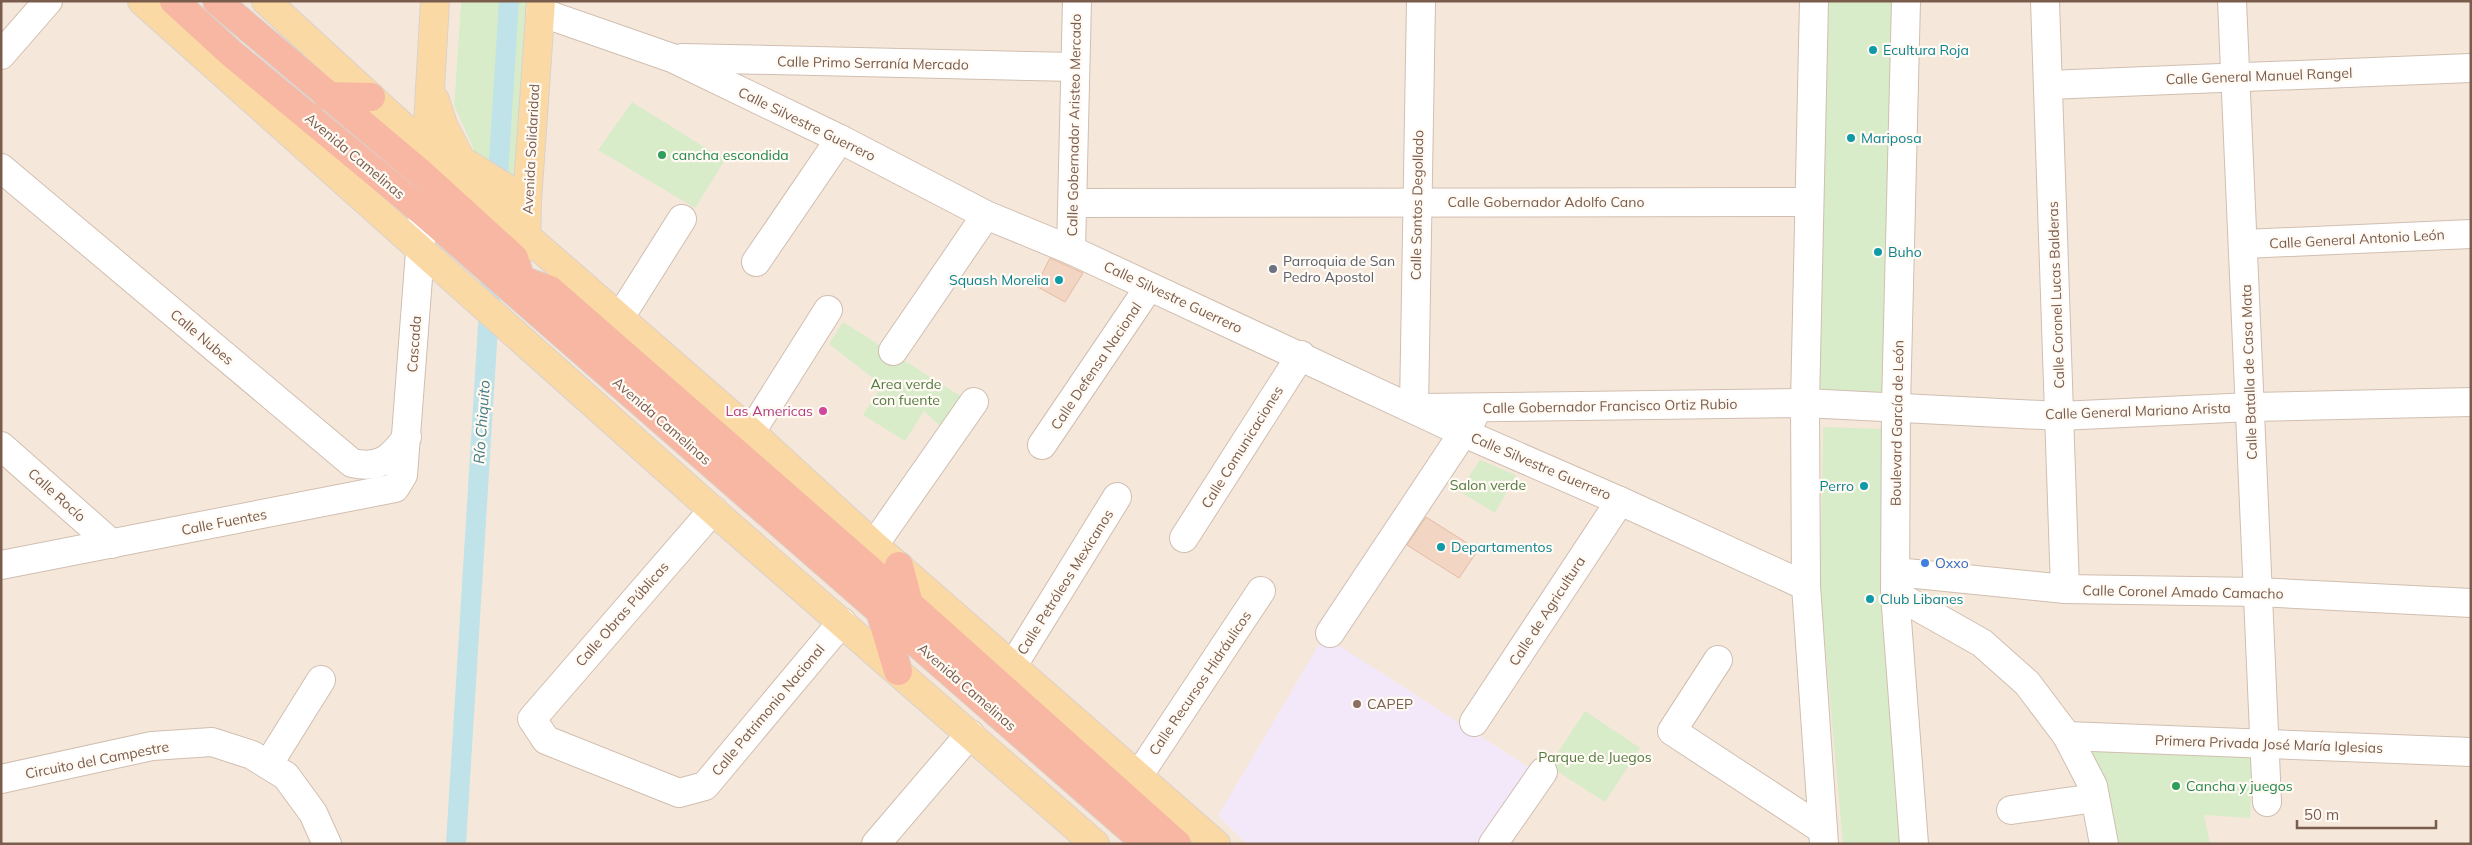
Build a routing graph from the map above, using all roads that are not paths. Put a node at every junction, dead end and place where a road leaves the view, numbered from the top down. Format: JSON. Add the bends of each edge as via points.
{"nodes":[{"id":1,"x":48,"y":1,"type":"edge"},
{"id":2,"x":142,"y":1,"type":"edge"},
{"id":3,"x":174,"y":1,"type":"edge"},
{"id":4,"x":217,"y":1,"type":"edge"},
{"id":5,"x":266,"y":1,"type":"edge"},
{"id":6,"x":435,"y":1,"type":"edge"},
{"id":7,"x":1077,"y":1,"type":"edge"},
{"id":8,"x":1421,"y":1,"type":"edge"},
{"id":9,"x":1814,"y":1,"type":"edge"},
{"id":10,"x":1906,"y":1,"type":"edge"},
{"id":11,"x":2046,"y":1,"type":"edge"},
{"id":12,"x":2232,"y":1,"type":"edge"},
{"id":13,"x":540,"y":7,"type":"edge"},
{"id":14,"x":1,"y":55,"type":"edge"},
{"id":15,"x":672,"y":58,"type":"junction"},
{"id":16,"x":1075,"y":67,"type":"junction"},
{"id":17,"x":2471,"y":68,"type":"edge"},
{"id":18,"x":2236,"y":77,"type":"junction"},
{"id":19,"x":430,"y":85,"type":"junction"},
{"id":20,"x":2048,"y":85,"type":"junction"},
{"id":21,"x":327,"y":96,"type":"junction"},
{"id":22,"x":371,"y":97,"type":"junction"},
{"id":23,"x":840,"y":140,"type":"junction"},
{"id":24,"x":427,"y":148,"type":"junction"},
{"id":25,"x":1,"y":168,"type":"edge"},
{"id":26,"x":444,"y":168,"type":"junction"},
{"id":27,"x":525,"y":200,"type":"junction"},
{"id":28,"x":1418,"y":202,"type":"junction"},
{"id":29,"x":1809,"y":202,"type":"junction"},
{"id":30,"x":1073,"y":204,"type":"junction"},
{"id":31,"x":986,"y":215,"type":"junction"},
{"id":32,"x":682,"y":219,"type":"dead end"},
{"id":33,"x":432,"y":220,"type":"junction"},
{"id":34,"x":2471,"y":234,"type":"edge"},
{"id":35,"x":2244,"y":244,"type":"junction"},
{"id":36,"x":421,"y":250,"type":"junction"},
{"id":37,"x":1071,"y":250,"type":"junction"},
{"id":38,"x":756,"y":262,"type":"dead end"},
{"id":39,"x":517,"y":263,"type":"junction"},
{"id":40,"x":1149,"y":287,"type":"junction"},
{"id":41,"x":828,"y":310,"type":"dead end"},
{"id":42,"x":619,"y":319,"type":"junction"},
{"id":43,"x":892,"y":351,"type":"dead end"},
{"id":44,"x":1301,"y":355,"type":"junction"},
{"id":45,"x":974,"y":402,"type":"dead end"},
{"id":46,"x":1805,"y":402,"type":"junction"},
{"id":47,"x":2471,"y":402,"type":"edge"},
{"id":48,"x":1896,"y":406,"type":"junction"},
{"id":49,"x":1414,"y":408,"type":"junction"},
{"id":50,"x":1480,"y":408,"type":"junction"},
{"id":51,"x":2251,"y":408,"type":"junction"},
{"id":52,"x":2060,"y":416,"type":"junction"},
{"id":53,"x":751,"y":432,"type":"junction"},
{"id":54,"x":1464,"y":433,"type":"junction"},
{"id":55,"x":407,"y":438,"type":"junction"},
{"id":56,"x":1042,"y":445,"type":"dead end"},
{"id":57,"x":1,"y":446,"type":"edge"},
{"id":58,"x":1117,"y":497,"type":"dead end"},
{"id":59,"x":1620,"y":500,"type":"junction"},
{"id":60,"x":713,"y":510,"type":"junction"},
{"id":61,"x":1184,"y":538,"type":"dead end"},
{"id":62,"x":112,"y":544,"type":"junction"},
{"id":63,"x":874,"y":545,"type":"junction"},
{"id":64,"x":1,"y":565,"type":"edge"},
{"id":65,"x":899,"y":566,"type":"junction"},
{"id":66,"x":1895,"y":583,"type":"junction"},
{"id":67,"x":1806,"y":586,"type":"junction"},
{"id":68,"x":2065,"y":589,"type":"junction"},
{"id":69,"x":1261,"y":591,"type":"dead end"},
{"id":70,"x":2257,"y":592,"type":"junction"},
{"id":71,"x":2471,"y":603,"type":"edge"},
{"id":72,"x":909,"y":604,"type":"junction"},
{"id":73,"x":880,"y":611,"type":"junction"},
{"id":74,"x":842,"y":622,"type":"junction"},
{"id":75,"x":1330,"y":633,"type":"dead end"},
{"id":76,"x":1718,"y":660,"type":"dead end"},
{"id":77,"x":1012,"y":667,"type":"junction"},
{"id":78,"x":898,"y":671,"type":"junction"},
{"id":79,"x":321,"y":680,"type":"dead end"},
{"id":80,"x":532,"y":719,"type":"joint"},
{"id":81,"x":1474,"y":722,"type":"dead end"},
{"id":82,"x":970,"y":734,"type":"junction"},
{"id":83,"x":2067,"y":736,"type":"junction"},
{"id":84,"x":2265,"y":744,"type":"junction"},
{"id":85,"x":2471,"y":752,"type":"edge"},
{"id":86,"x":268,"y":765,"type":"junction"},
{"id":87,"x":1543,"y":772,"type":"dead end"},
{"id":88,"x":1139,"y":775,"type":"junction"},
{"id":89,"x":3,"y":780,"type":"edge"},
{"id":90,"x":2096,"y":798,"type":"junction"},
{"id":91,"x":2267,"y":802,"type":"dead end"},
{"id":92,"x":2010,"y":810,"type":"dead end"},
{"id":93,"x":1824,"y":837,"type":"edge"},
{"id":94,"x":327,"y":844,"type":"edge"},
{"id":95,"x":876,"y":844,"type":"edge"},
{"id":96,"x":1095,"y":844,"type":"edge"},
{"id":97,"x":1147,"y":844,"type":"edge"},
{"id":98,"x":1178,"y":844,"type":"edge"},
{"id":99,"x":1216,"y":844,"type":"edge"},
{"id":100,"x":1493,"y":844,"type":"edge"},
{"id":101,"x":1914,"y":844,"type":"edge"},
{"id":102,"x":2104,"y":844,"type":"edge"}],
"edges":[{"from":1,"to":14,"type":"street"},
{"from":2,"to":36,"type":"main road","name":"Avenida Camelinas"},
{"from":3,"to":33,"type":"highway","name":"Avenida Camelinas","via":[[232,54]]},
{"from":4,"to":21,"type":"highway","name":"Avenida Camelinas"},
{"from":5,"to":22,"type":"main road"},
{"from":6,"to":19,"type":"main road"},
{"from":7,"to":16,"type":"street","name":"Calle Gobernador Aristeo Mercado"},
{"from":8,"to":28,"type":"street","name":"Calle Santos Degollado"},
{"from":9,"to":29,"type":"street"},
{"from":10,"to":48,"type":"street","name":"Boulevard García de León"},
{"from":11,"to":20,"type":"street","name":"Calle Coronel Lucas Balderas"},
{"from":12,"to":18,"type":"street","name":"Calle Batalla de Casa Mata"},
{"from":13,"to":15,"type":"street","name":"Calle Silvestre Guerrero"},
{"from":13,"to":27,"type":"main road","name":"Avenida Solidaridad"},
{"from":15,"to":16,"type":"street","name":"Calle Primo Serranía Mercado"},
{"from":15,"to":23,"type":"street","name":"Calle Silvestre Guerrero"},
{"from":16,"to":30,"type":"street","name":"Calle Gobernador Aristeo Mercado"},
{"from":17,"to":18,"type":"street","name":"Calle General Manuel Rangel"},
{"from":18,"to":20,"type":"street","name":"Calle General Manuel Rangel"},
{"from":18,"to":35,"type":"street","name":"Calle Batalla de Casa Mata"},
{"from":19,"to":24,"type":"main road"},
{"from":19,"to":26,"type":"main road","via":[[443,125]]},
{"from":20,"to":52,"type":"street","name":"Calle Coronel Lucas Balderas"},
{"from":21,"to":22,"type":"highway"},
{"from":21,"to":26,"type":"highway","name":"Avenida Camelinas"},
{"from":22,"to":24,"type":"main road"},
{"from":23,"to":31,"type":"street","name":"Calle Silvestre Guerrero"},
{"from":23,"to":38,"type":"street"},
{"from":24,"to":26,"type":"main road"},
{"from":25,"to":55,"type":"street","name":"Calle Nubes","via":[[352,463],[379,464],[394,454]]},
{"from":26,"to":27,"type":"main road"},
{"from":26,"to":33,"type":"main road"},
{"from":26,"to":39,"type":"main road","name":"Avenida Camelinas"},
{"from":26,"to":39,"type":"highway","name":"Avenida Camelinas","via":[[444,194]]},
{"from":27,"to":39,"type":"main road","name":"Avenida Solidaridad"},
{"from":28,"to":29,"type":"street","name":"Calle Gobernador Adolfo Cano"},
{"from":28,"to":30,"type":"street","name":"Calle Gobernador Adolfo Cano"},
{"from":28,"to":49,"type":"street","name":"Calle Santos Degollado"},
{"from":29,"to":46,"type":"street"},
{"from":30,"to":37,"type":"street","name":"Calle Gobernador Aristeo Mercado"},
{"from":31,"to":37,"type":"street","name":"Calle Silvestre Guerrero"},
{"from":31,"to":43,"type":"street"},
{"from":32,"to":42,"type":"street"},
{"from":33,"to":36,"type":"street"},
{"from":33,"to":39,"type":"highway","name":"Avenida Camelinas"},
{"from":34,"to":35,"type":"street","name":"Calle General Antonio León"},
{"from":35,"to":51,"type":"street","name":"Calle Batalla de Casa Mata"},
{"from":36,"to":55,"type":"street","name":"Cascada"},
{"from":36,"to":60,"type":"main road","name":"Avenida Camelinas"},
{"from":37,"to":40,"type":"street","name":"Calle Silvestre Guerrero"},
{"from":39,"to":42,"type":"main road","name":"Avenida Camelinas"},
{"from":39,"to":72,"type":"highway","name":"Avenida Camelinas"},
{"from":39,"to":73,"type":"highway","name":"Avenida Camelinas"},
{"from":40,"to":44,"type":"street","name":"Calle Silvestre Guerrero"},
{"from":40,"to":56,"type":"street","name":"Calle Defensa Nacional"},
{"from":41,"to":53,"type":"street"},
{"from":42,"to":53,"type":"main road","name":"Avenida Camelinas"},
{"from":44,"to":49,"type":"street","name":"Calle Silvestre Guerrero"},
{"from":44,"to":61,"type":"street","name":"Calle Comunicaciones"},
{"from":45,"to":63,"type":"street"},
{"from":46,"to":48,"type":"street","name":"Calle General Mariano Arista"},
{"from":46,"to":50,"type":"street","name":"Calle Gobernador Francisco Ortiz Rubio"},
{"from":46,"to":67,"type":"street"},
{"from":47,"to":51,"type":"street","name":"Calle General Mariano Arista"},
{"from":48,"to":52,"type":"street","name":"Calle General Mariano Arista"},
{"from":48,"to":66,"type":"street","name":"Boulevard García de León"},
{"from":49,"to":50,"type":"street","name":"Calle Gobernador Francisco Ortiz Rubio"},
{"from":49,"to":54,"type":"street","name":"Calle Silvestre Guerrero"},
{"from":50,"to":54,"type":"street"},
{"from":51,"to":52,"type":"street","name":"Calle General Mariano Arista"},
{"from":51,"to":70,"type":"street","name":"Calle Batalla de Casa Mata"},
{"from":52,"to":68,"type":"street","name":"Calle Coronel Lucas Balderas"},
{"from":53,"to":63,"type":"main road","name":"Avenida Camelinas"},
{"from":54,"to":59,"type":"street","name":"Calle Silvestre Guerrero"},
{"from":54,"to":75,"type":"street"},
{"from":55,"to":62,"type":"street","name":"Calle Fuentes","via":[[403,475],[395,488]]},
{"from":57,"to":62,"type":"street","name":"Calle Rocío"},
{"from":58,"to":77,"type":"street","name":"Calle Petróleos Mexicanos"},
{"from":59,"to":67,"type":"street","name":"Calle Silvestre Guerrero"},
{"from":59,"to":81,"type":"street","name":"Calle de Agricultura"},
{"from":60,"to":74,"type":"main road","name":"Avenida Camelinas"},
{"from":60,"to":80,"type":"street","name":"Calle Obras Públicas"},
{"from":62,"to":64,"type":"street","name":"Calle Fuentes"},
{"from":63,"to":65,"type":"main road","name":"Avenida Camelinas"},
{"from":65,"to":72,"type":"highway"},
{"from":65,"to":77,"type":"main road","name":"Avenida Camelinas"},
{"from":66,"to":68,"type":"street","name":"Calle Coronel Amado Camacho"},
{"from":66,"to":83,"type":"street","via":[[1982,643],[2027,683]]},
{"from":66,"to":101,"type":"street","name":"Boulevard García de León"},
{"from":67,"to":93,"type":"street"},
{"from":68,"to":70,"type":"street","name":"Calle Coronel Amado Camacho"},
{"from":69,"to":88,"type":"street","name":"Calle Recursos Hidráulicos"},
{"from":70,"to":71,"type":"street","name":"Calle Coronel Amado Camacho"},
{"from":70,"to":84,"type":"street","name":"Calle Batalla de Casa Mata"},
{"from":72,"to":98,"type":"highway","name":"Avenida Camelinas"},
{"from":73,"to":78,"type":"highway"},
{"from":73,"to":97,"type":"highway","name":"Avenida Camelinas"},
{"from":74,"to":78,"type":"main road","name":"Avenida Camelinas"},
{"from":74,"to":80,"type":"street","name":"Calle Patrimonio Nacional","via":[[705,786],[679,793],[546,740]]},
{"from":76,"to":93,"type":"street","via":[[1672,731]]},
{"from":77,"to":88,"type":"main road","name":"Avenida Camelinas"},
{"from":78,"to":82,"type":"main road","name":"Avenida Camelinas"},
{"from":79,"to":86,"type":"street"},
{"from":82,"to":95,"type":"street"},
{"from":82,"to":96,"type":"main road","name":"Avenida Camelinas"},
{"from":83,"to":84,"type":"street","name":"Primera Privada José María Iglesias"},
{"from":83,"to":90,"type":"street"},
{"from":84,"to":85,"type":"street","name":"Primera Privada José María Iglesias"},
{"from":84,"to":91,"type":"street","name":"Calle Batalla de Casa Mata"},
{"from":86,"to":89,"type":"street","name":"Circuito del Campestre","via":[[252,755],[212,742],[152,746]]},
{"from":86,"to":94,"type":"street","name":"Circuito del Campestre","via":[[286,776],[313,813]]},
{"from":87,"to":100,"type":"street"},
{"from":88,"to":99,"type":"main road","name":"Avenida Camelinas"},
{"from":90,"to":92,"type":"street"},
{"from":90,"to":102,"type":"street"}]}
